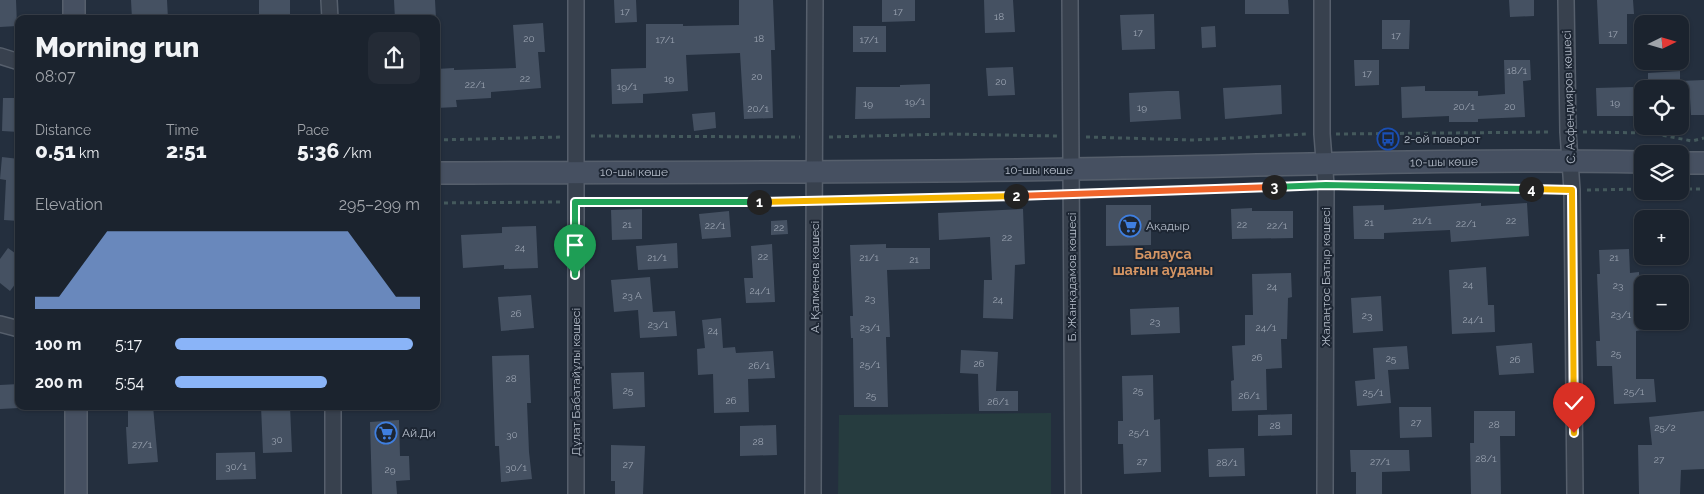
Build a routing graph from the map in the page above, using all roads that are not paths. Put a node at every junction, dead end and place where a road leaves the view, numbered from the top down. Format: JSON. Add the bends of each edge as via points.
{"nodes":[{"id":1,"x":74,"y":0,"type":"edge"},
{"id":2,"x":330,"y":0,"type":"edge"},
{"id":3,"x":576,"y":0,"type":"edge"},
{"id":4,"x":815,"y":0,"type":"edge"},
{"id":5,"x":1070,"y":0,"type":"edge"},
{"id":6,"x":1322,"y":0,"type":"edge"},
{"id":7,"x":1566,"y":0,"type":"edge"},
{"id":8,"x":74,"y":15,"type":"edge"},
{"id":9,"x":330,"y":15,"type":"edge"},
{"id":10,"x":0,"y":56,"type":"edge"},
{"id":11,"x":15,"y":61,"type":"edge"},
{"id":12,"x":1570,"y":161,"type":"junction"},
{"id":13,"x":1634,"y":162,"type":"edge"},
{"id":14,"x":1324,"y":163,"type":"junction"},
{"id":15,"x":1689,"y":163,"type":"edge"},
{"id":16,"x":1704,"y":164,"type":"edge"},
{"id":17,"x":1072,"y":169,"type":"junction"},
{"id":18,"x":814,"y":171,"type":"junction"},
{"id":19,"x":576,"y":172,"type":"junction"},
{"id":20,"x":440,"y":173,"type":"edge"},
{"id":21,"x":0,"y":324,"type":"edge"},
{"id":22,"x":15,"y":328,"type":"edge"},
{"id":23,"x":76,"y":410,"type":"edge"},
{"id":24,"x":333,"y":410,"type":"edge"},
{"id":25,"x":76,"y":494,"type":"edge"},
{"id":26,"x":334,"y":494,"type":"edge"},
{"id":27,"x":576,"y":494,"type":"edge"},
{"id":28,"x":813,"y":494,"type":"edge"},
{"id":29,"x":1073,"y":494,"type":"edge"},
{"id":30,"x":1325,"y":494,"type":"edge"},
{"id":31,"x":1575,"y":494,"type":"edge"}],
"edges":[{"from":1,"to":8,"type":"street"},
{"from":2,"to":9,"type":"street"},
{"from":3,"to":19,"type":"street","name":"Дұлат Бабатайұлы көшесі"},
{"from":4,"to":18,"type":"street","name":"А. Қалменов көшесі"},
{"from":5,"to":17,"type":"street","name":"Б. Жанқадамов көшесі"},
{"from":6,"to":14,"type":"street","name":"Жалаңтос Батыр көшесі"},
{"from":7,"to":12,"type":"street","name":"С. Асфендияров көшесі"},
{"from":10,"to":11,"type":"street"},
{"from":12,"to":13,"type":"street","name":"10-шы көше"},
{"from":12,"to":14,"type":"street","name":"10-шы көше"},
{"from":12,"to":31,"type":"street","name":"С. Асфендияров көшесі"},
{"from":14,"to":17,"type":"street","name":"10-шы көше"},
{"from":14,"to":30,"type":"street","name":"Жалаңтос Батыр көшесі"},
{"from":15,"to":16,"type":"street"},
{"from":17,"to":18,"type":"street","name":"10-шы көше"},
{"from":17,"to":29,"type":"street","name":"Б. Жанқадамов көшесі"},
{"from":18,"to":19,"type":"street","name":"10-шы көше"},
{"from":18,"to":28,"type":"street","name":"А. Қалменов көшесі"},
{"from":19,"to":20,"type":"street","name":"10-шы көше"},
{"from":19,"to":27,"type":"street","name":"Дұлат Бабатайұлы көшесі"},
{"from":21,"to":22,"type":"street"},
{"from":23,"to":25,"type":"street"},
{"from":24,"to":26,"type":"street"}]}
